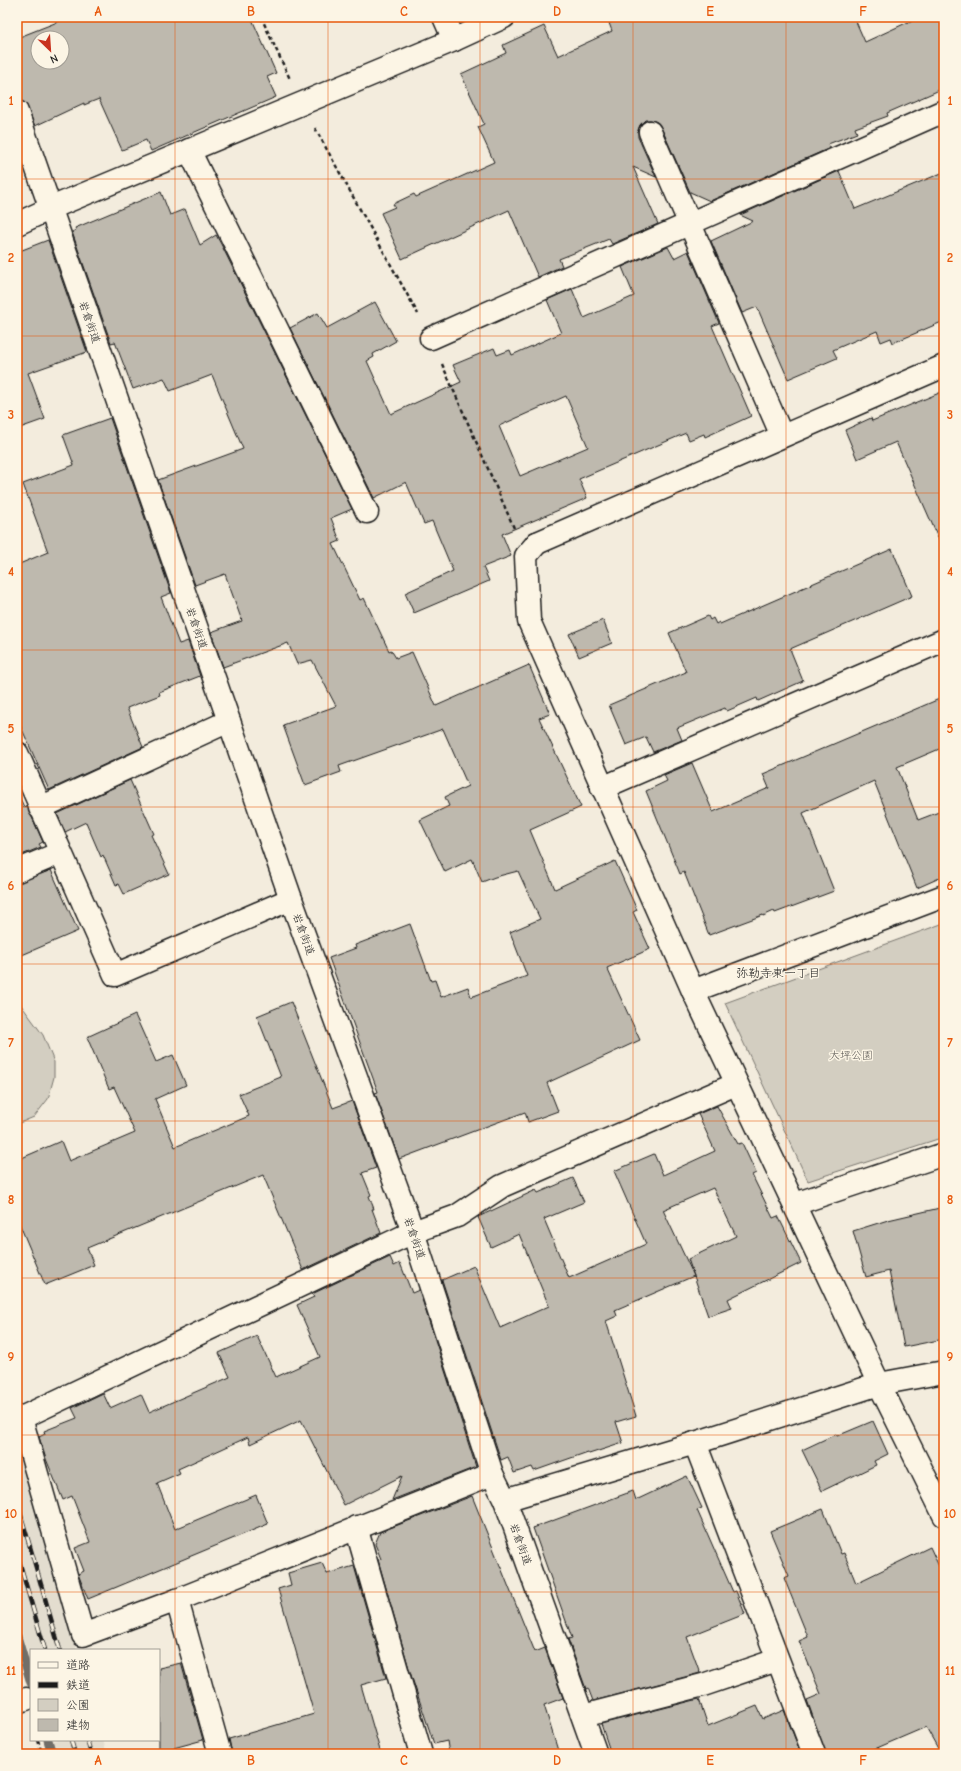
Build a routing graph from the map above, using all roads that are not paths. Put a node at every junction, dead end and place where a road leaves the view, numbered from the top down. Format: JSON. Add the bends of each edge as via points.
{"nodes":[{"id":1,"x":444,"y":17,"type":"edge"},
{"id":2,"x":504,"y":17,"type":"edge"},
{"id":3,"x":454,"y":40,"type":"junction"},
{"id":4,"x":944,"y":111,"type":"edge"},
{"id":5,"x":17,"y":112,"type":"edge"},
{"id":6,"x":650,"y":132,"type":"dead end"},
{"id":7,"x":189,"y":150,"type":"junction"},
{"id":8,"x":51,"y":208,"type":"junction"},
{"id":9,"x":690,"y":223,"type":"junction"},
{"id":10,"x":17,"y":224,"type":"edge"},
{"id":11,"x":430,"y":338,"type":"dead end"},
{"id":12,"x":944,"y":366,"type":"edge"},
{"id":13,"x":782,"y":436,"type":"junction"},
{"id":14,"x":367,"y":512,"type":"dead end"},
{"id":15,"x":944,"y":640,"type":"edge"},
{"id":16,"x":229,"y":721,"type":"junction"},
{"id":17,"x":17,"y":753,"type":"edge"},
{"id":18,"x":602,"y":788,"type":"junction"},
{"id":19,"x":40,"y":808,"type":"junction"},
{"id":20,"x":60,"y":853,"type":"junction"},
{"id":21,"x":17,"y":871,"type":"edge"},
{"id":22,"x":944,"y":896,"type":"edge"},
{"id":23,"x":291,"y":899,"type":"junction"},
{"id":24,"x":694,"y":991,"type":"junction"},
{"id":25,"x":736,"y":1084,"type":"junction"},
{"id":26,"x":944,"y":1154,"type":"edge"},
{"id":27,"x":795,"y":1204,"type":"junction"},
{"id":28,"x":414,"y":1232,"type":"junction"},
{"id":29,"x":944,"y":1372,"type":"edge"},
{"id":30,"x":879,"y":1384,"type":"junction"},
{"id":31,"x":19,"y":1419,"type":"edge"},
{"id":32,"x":695,"y":1443,"type":"junction"},
{"id":33,"x":492,"y":1474,"type":"junction"},
{"id":34,"x":506,"y":1500,"type":"junction"},
{"id":35,"x":944,"y":1515,"type":"edge"},
{"id":36,"x":356,"y":1527,"type":"junction"},
{"id":37,"x":177,"y":1600,"type":"junction"},
{"id":38,"x":777,"y":1660,"type":"junction"},
{"id":39,"x":583,"y":1716,"type":"junction"},
{"id":40,"x":220,"y":1754,"type":"edge"},
{"id":41,"x":421,"y":1754,"type":"edge"},
{"id":42,"x":596,"y":1754,"type":"edge"},
{"id":43,"x":814,"y":1754,"type":"edge"}],
"edges":[{"from":1,"to":3,"type":"street"},
{"from":2,"to":3,"type":"street"},
{"from":3,"to":7,"type":"street"},
{"from":4,"to":9,"type":"street"},
{"from":5,"to":8,"type":"street","name":"岩倉街道"},
{"from":6,"to":9,"type":"street"},
{"from":7,"to":8,"type":"street"},
{"from":7,"to":14,"type":"street"},
{"from":8,"to":10,"type":"street"},
{"from":8,"to":16,"type":"street","name":"岩倉街道"},
{"from":9,"to":11,"type":"street"},
{"from":9,"to":13,"type":"street"},
{"from":12,"to":13,"type":"street"},
{"from":13,"to":18,"type":"street","via":[[537,543],[526,556],[529,621]]},
{"from":15,"to":18,"type":"street"},
{"from":16,"to":19,"type":"street"},
{"from":16,"to":23,"type":"street","name":"岩倉街道"},
{"from":17,"to":19,"type":"street"},
{"from":18,"to":24,"type":"street"},
{"from":19,"to":20,"type":"street"},
{"from":20,"to":21,"type":"street"},
{"from":20,"to":23,"type":"street","via":[[115,975]]},
{"from":22,"to":24,"type":"street"},
{"from":23,"to":28,"type":"street","name":"岩倉街道"},
{"from":24,"to":25,"type":"street"},
{"from":25,"to":27,"type":"street"},
{"from":25,"to":28,"type":"street","via":[[502,1186],[457,1216]]},
{"from":26,"to":27,"type":"street"},
{"from":27,"to":30,"type":"street"},
{"from":28,"to":31,"type":"street"},
{"from":28,"to":33,"type":"street","name":"岩倉街道"},
{"from":29,"to":30,"type":"street"},
{"from":30,"to":32,"type":"street"},
{"from":30,"to":35,"type":"street"},
{"from":31,"to":37,"type":"street","via":[[83,1635]]},
{"from":32,"to":34,"type":"street"},
{"from":32,"to":38,"type":"street"},
{"from":33,"to":34,"type":"street","name":"岩倉街道"},
{"from":33,"to":36,"type":"street"},
{"from":34,"to":39,"type":"street","name":"岩倉街道"},
{"from":36,"to":37,"type":"street"},
{"from":36,"to":41,"type":"street"},
{"from":37,"to":40,"type":"street"},
{"from":38,"to":39,"type":"street","via":[[703,1686]]},
{"from":38,"to":43,"type":"street"},
{"from":39,"to":42,"type":"street","name":"岩倉街道"}]}
